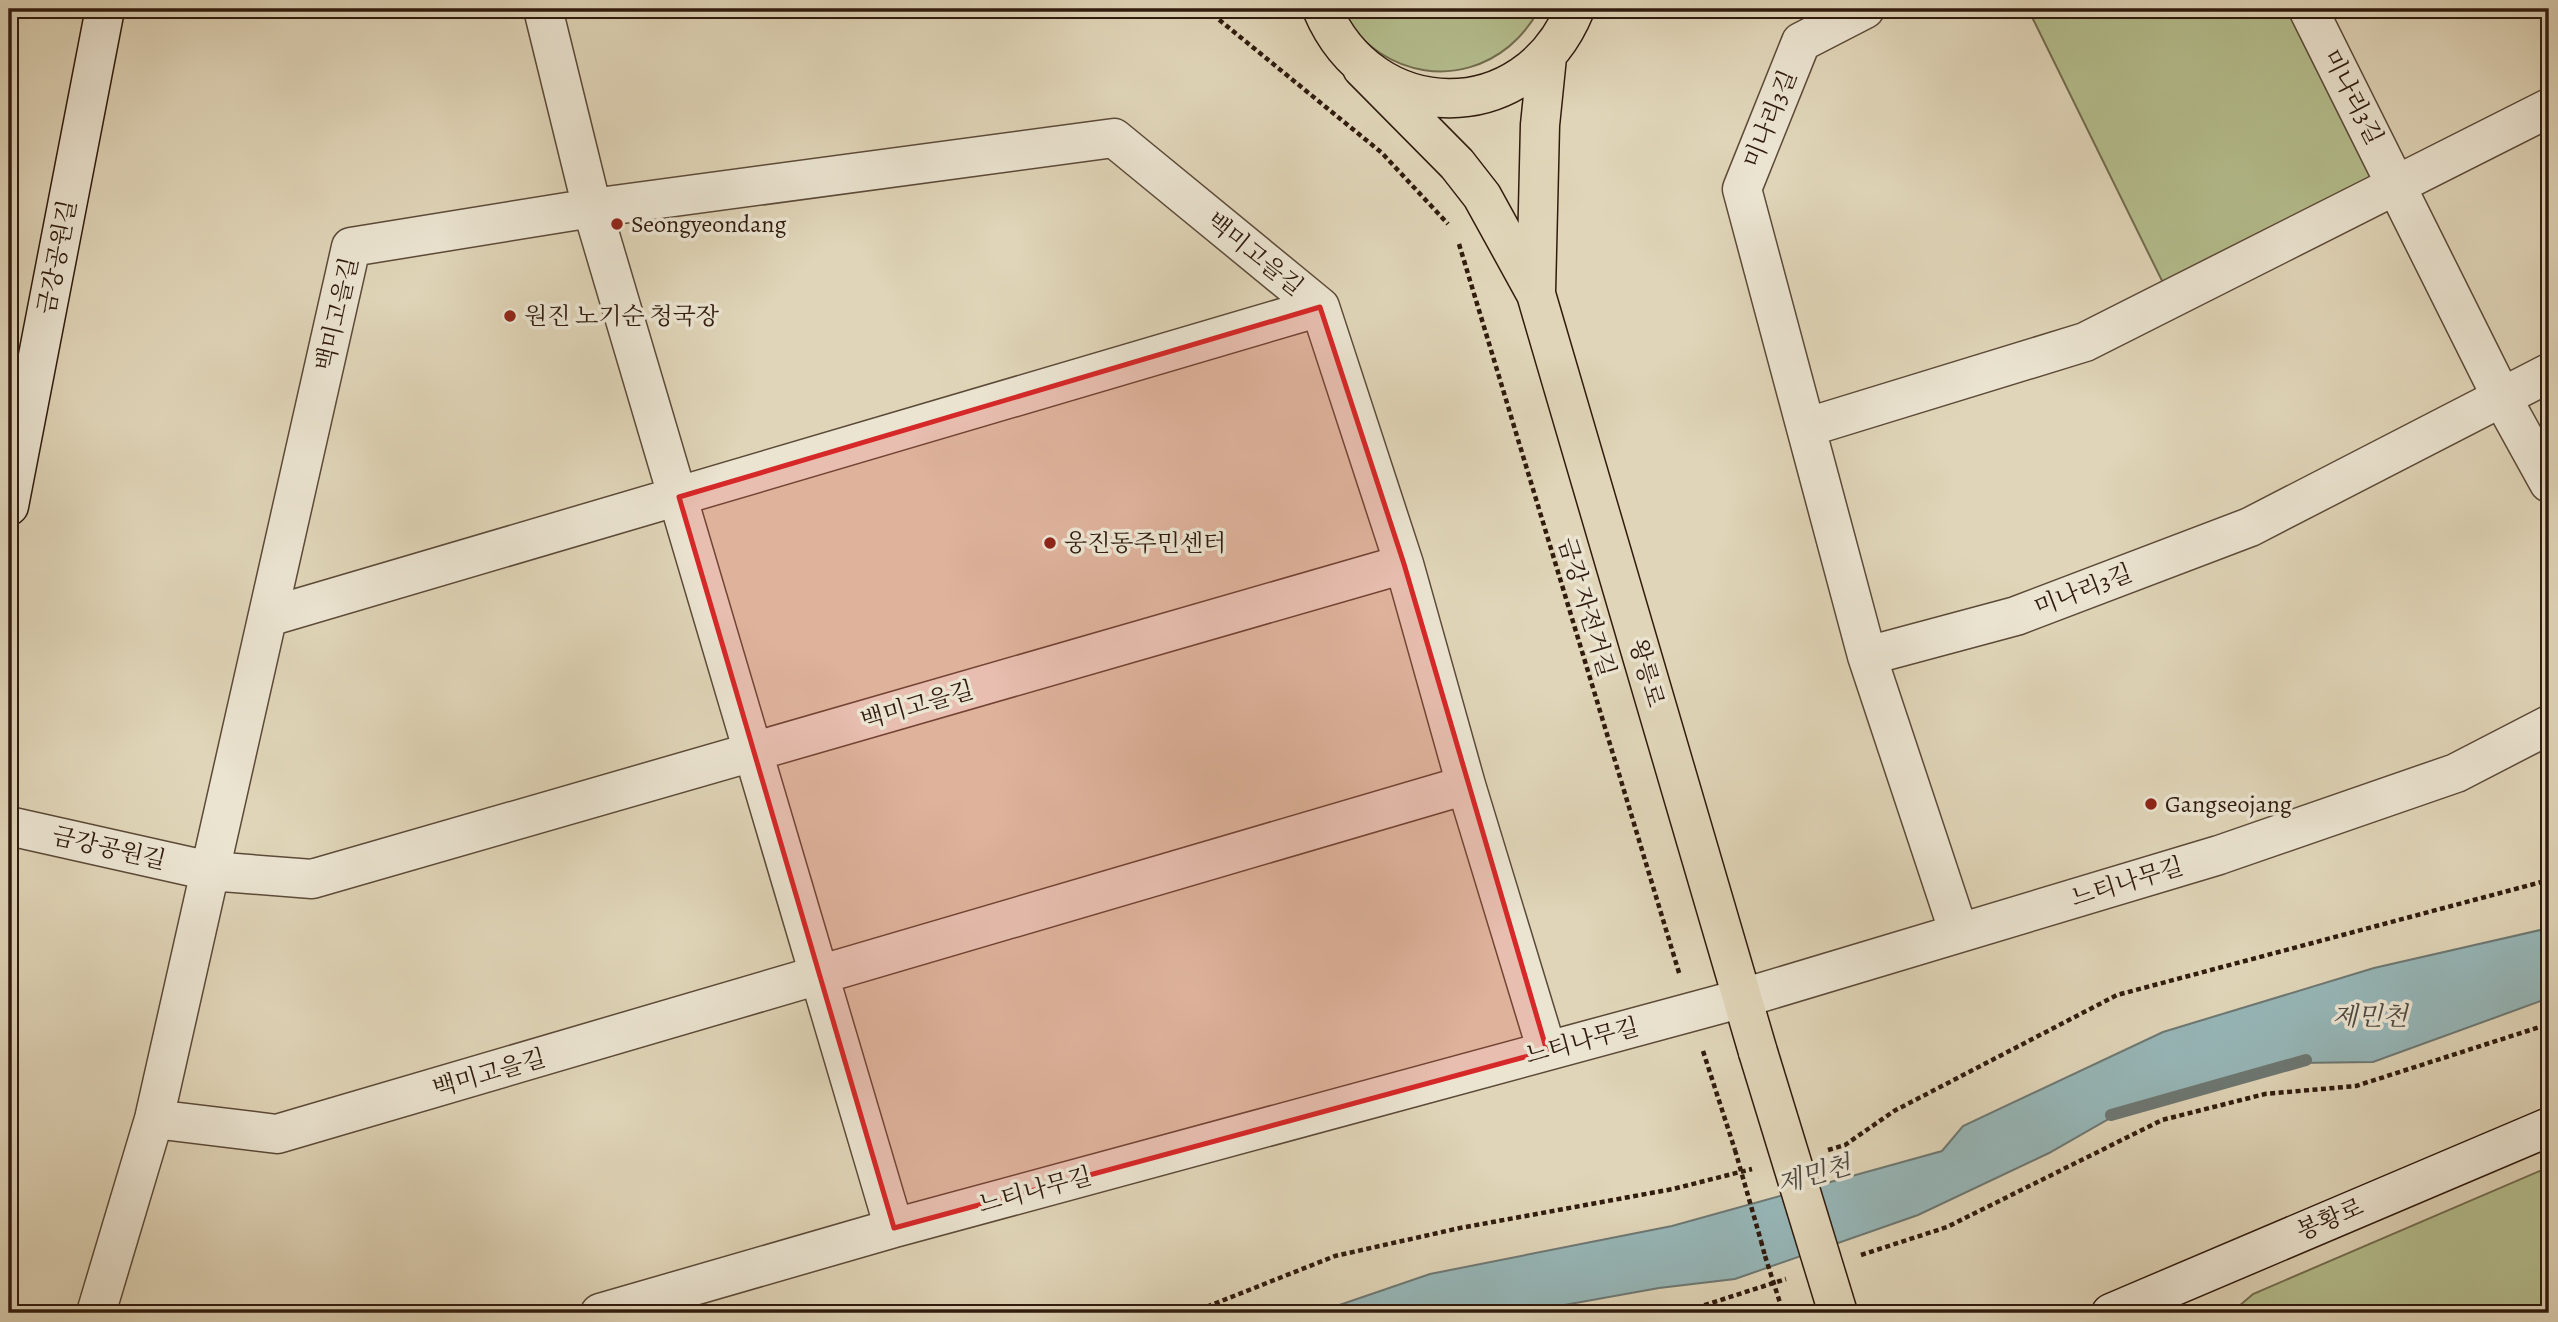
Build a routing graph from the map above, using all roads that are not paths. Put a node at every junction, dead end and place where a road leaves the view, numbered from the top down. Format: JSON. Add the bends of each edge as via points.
{"nodes":[{"id":1,"x":105,"y":9,"type":"edge"},
{"id":2,"x":543,"y":9,"type":"edge"},
{"id":3,"x":1293,"y":9,"type":"edge"},
{"id":4,"x":1575,"y":9,"type":"edge"},
{"id":5,"x":1865,"y":9,"type":"edge"},
{"id":6,"x":2308,"y":9,"type":"edge"},
{"id":7,"x":1327,"y":22,"type":"edge"},
{"id":8,"x":1547,"y":57,"type":"junction"},
{"id":9,"x":1362,"y":68,"type":"junction"},
{"id":10,"x":2549,"y":108,"type":"edge"},
{"id":11,"x":2398,"y":185,"type":"junction"},
{"id":12,"x":592,"y":208,"type":"junction"},
{"id":13,"x":1535,"y":294,"type":"junction"},
{"id":14,"x":1320,"y":307,"type":"junction"},
{"id":15,"x":2549,"y":373,"type":"edge"},
{"id":16,"x":2502,"y":398,"type":"junction"},
{"id":17,"x":1808,"y":427,"type":"junction"},
{"id":18,"x":2549,"y":483,"type":"edge"},
{"id":19,"x":679,"y":497,"type":"junction"},
{"id":20,"x":9,"y":506,"type":"edge"},
{"id":21,"x":1404,"y":564,"type":"junction"},
{"id":22,"x":268,"y":617,"type":"junction"},
{"id":23,"x":1867,"y":656,"type":"junction"},
{"id":24,"x":2549,"y":725,"type":"edge"},
{"id":25,"x":753,"y":753,"type":"junction"},
{"id":26,"x":1466,"y":785,"type":"junction"},
{"id":27,"x":9,"y":826,"type":"edge"},
{"id":28,"x":210,"y":871,"type":"junction"},
{"id":29,"x":1959,"y":933,"type":"junction"},
{"id":30,"x":820,"y":976,"type":"junction"},
{"id":31,"x":1743,"y":998,"type":"junction"},
{"id":32,"x":1547,"y":1051,"type":"junction"},
{"id":33,"x":154,"y":1119,"type":"junction"},
{"id":34,"x":2549,"y":1127,"type":"edge"},
{"id":35,"x":894,"y":1228,"type":"junction"},
{"id":36,"x":96,"y":1313,"type":"edge"},
{"id":37,"x":600,"y":1313,"type":"edge"},
{"id":38,"x":1838,"y":1313,"type":"edge"},
{"id":39,"x":2111,"y":1313,"type":"edge"}],
"edges":[{"from":1,"to":20,"type":"street","name":"금강공원길"},
{"from":2,"to":12,"type":"street"},
{"from":3,"to":7,"type":"main road"},
{"from":4,"to":8,"type":"main road"},
{"from":5,"to":17,"type":"street","name":"미나리3길","via":[[1801,43],[1742,189]]},
{"from":6,"to":11,"type":"street","name":"미나리3길"},
{"from":7,"to":9,"type":"main road"},
{"from":8,"to":9,"type":"main road","via":[[1516,81],[1478,96],[1438,99],[1401,91]]},
{"from":8,"to":13,"type":"main road","via":[[1540,125]]},
{"from":9,"to":13,"type":"main road","via":[[1457,164],[1482,196]]},
{"from":10,"to":11,"type":"street"},
{"from":11,"to":16,"type":"street","name":"미나리3길"},
{"from":11,"to":17,"type":"street","via":[[2085,342]]},
{"from":12,"to":14,"type":"street","name":"백미고을길","via":[[1114,138]]},
{"from":12,"to":19,"type":"street"},
{"from":12,"to":22,"type":"street","name":"백미고을길","via":[[351,247]]},
{"from":13,"to":31,"type":"main road","name":"왕릉로"},
{"from":14,"to":19,"type":"street","name":"백미고을길"},
{"from":14,"to":21,"type":"street"},
{"from":15,"to":16,"type":"street"},
{"from":16,"to":18,"type":"street","name":"미나리3길"},
{"from":16,"to":23,"type":"street","name":"미나리3길","via":[[2250,527],[2016,616]]},
{"from":17,"to":23,"type":"street","name":"미나리3길"},
{"from":19,"to":22,"type":"street","name":"백미고을길"},
{"from":19,"to":25,"type":"street"},
{"from":21,"to":25,"type":"street","name":"백미고을길"},
{"from":21,"to":26,"type":"street"},
{"from":22,"to":28,"type":"street","name":"백미고을길"},
{"from":23,"to":29,"type":"street"},
{"from":24,"to":29,"type":"street","name":"느티나무길","via":[[2456,773],[2219,855]]},
{"from":25,"to":28,"type":"street","name":"백미고을길","via":[[312,879]]},
{"from":25,"to":30,"type":"street"},
{"from":26,"to":30,"type":"street","name":"백미고을길"},
{"from":26,"to":32,"type":"street"},
{"from":27,"to":28,"type":"street","name":"금강공원길"},
{"from":28,"to":33,"type":"street","name":"백미고을길"},
{"from":29,"to":31,"type":"street","name":"느티나무길"},
{"from":30,"to":33,"type":"street","name":"백미고을길","via":[[277,1134]]},
{"from":30,"to":35,"type":"street"},
{"from":31,"to":32,"type":"street","name":"느티나무길"},
{"from":31,"to":38,"type":"main road","name":"왕릉로","bridge":true},
{"from":32,"to":35,"type":"street","name":"느티나무길"},
{"from":33,"to":36,"type":"street","name":"백미고을길"},
{"from":34,"to":39,"type":"street","name":"봉황로"},
{"from":35,"to":37,"type":"street","name":"느티나무길"}]}
